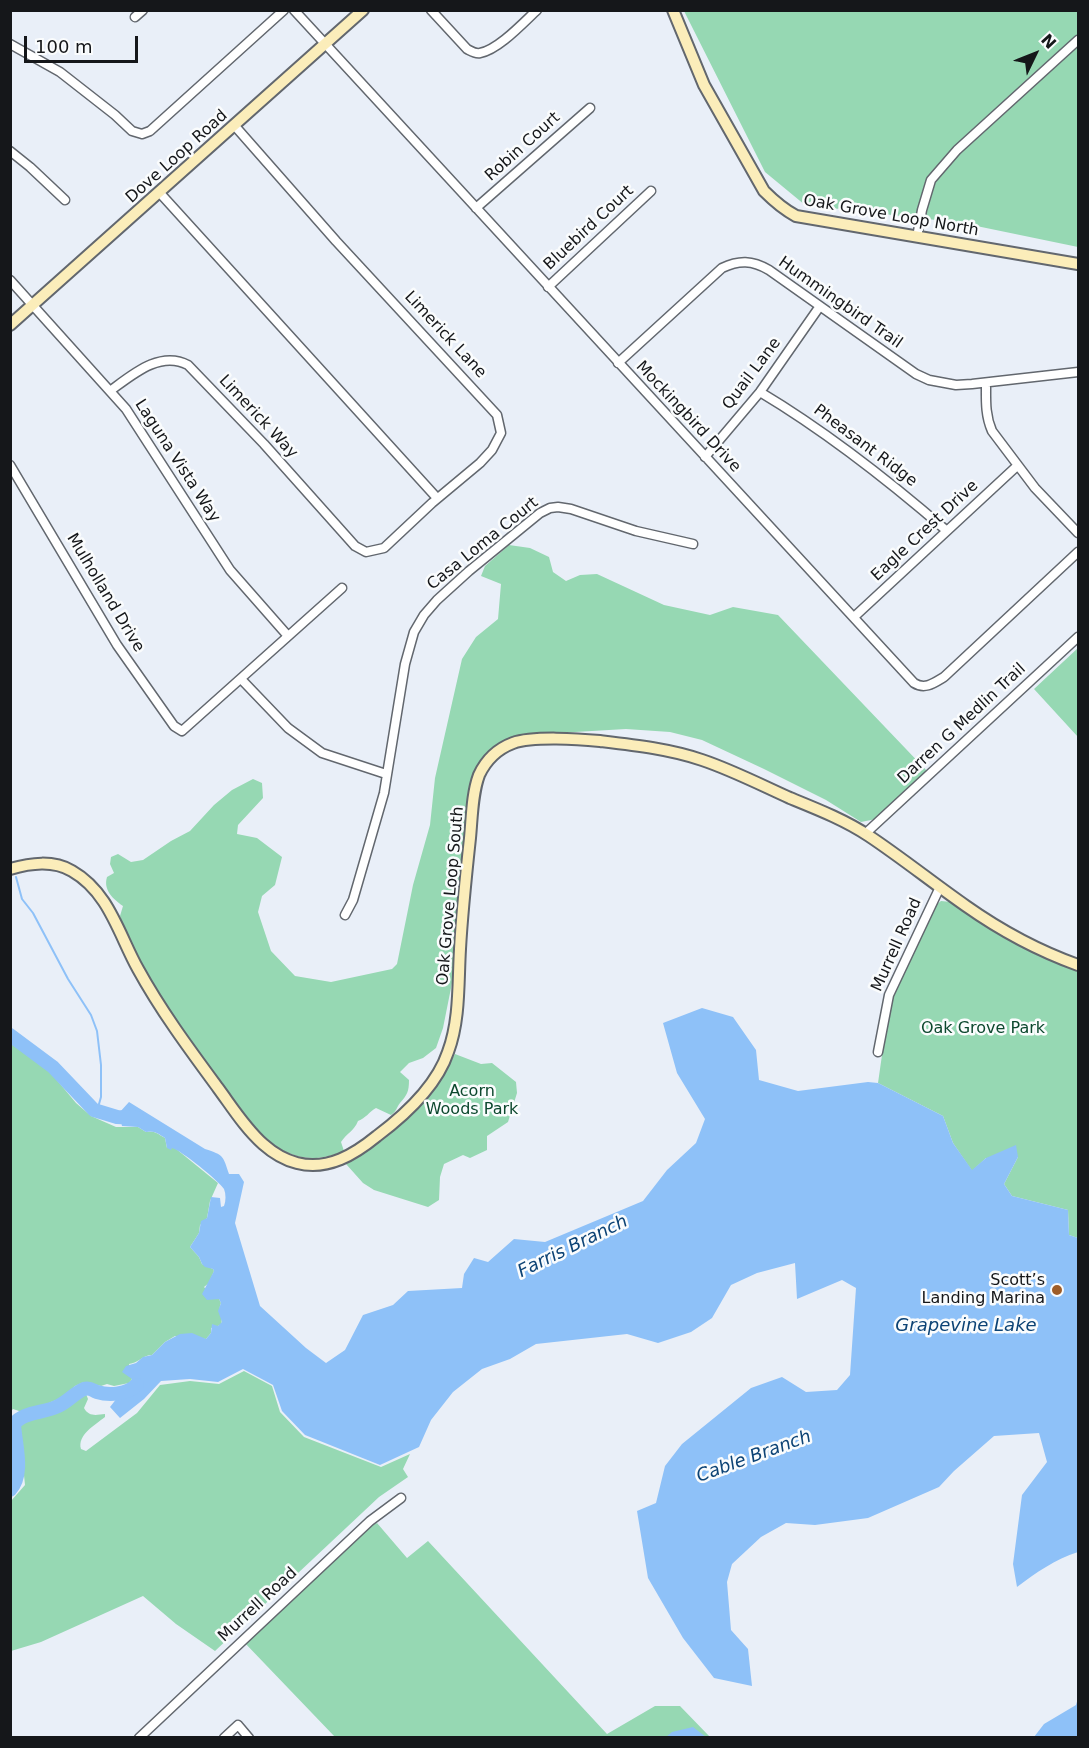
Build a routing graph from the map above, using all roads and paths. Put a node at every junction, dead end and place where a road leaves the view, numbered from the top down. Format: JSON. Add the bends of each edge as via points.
{"nodes":[{"id":1,"x":143,"y":10,"type":"edge"},
{"id":2,"x":284,"y":10,"type":"edge"},
{"id":3,"x":294,"y":10,"type":"edge"},
{"id":4,"x":363,"y":10,"type":"edge"},
{"id":5,"x":432,"y":10,"type":"edge"},
{"id":6,"x":537,"y":10,"type":"edge"},
{"id":7,"x":673,"y":10,"type":"edge"},
{"id":8,"x":135,"y":17,"type":"dead end"},
{"id":9,"x":1078,"y":40,"type":"edge"},
{"id":10,"x":10,"y":44,"type":"edge"},
{"id":11,"x":326,"y":44,"type":"junction"},
{"id":12,"x":590,"y":108,"type":"dead end"},
{"id":13,"x":234,"y":125,"type":"junction"},
{"id":14,"x":10,"y":151,"type":"edge"},
{"id":15,"x":651,"y":191,"type":"dead end"},
{"id":16,"x":159,"y":192,"type":"junction"},
{"id":17,"x":65,"y":200,"type":"dead end"},
{"id":18,"x":476,"y":208,"type":"junction"},
{"id":19,"x":917,"y":237,"type":"junction"},
{"id":20,"x":1078,"y":264,"type":"edge"},
{"id":21,"x":10,"y":280,"type":"edge"},
{"id":22,"x":548,"y":287,"type":"junction"},
{"id":23,"x":33,"y":305,"type":"junction"},
{"id":24,"x":820,"y":306,"type":"junction"},
{"id":25,"x":10,"y":325,"type":"edge"},
{"id":26,"x":618,"y":363,"type":"junction"},
{"id":27,"x":1078,"y":372,"type":"edge"},
{"id":28,"x":986,"y":383,"type":"junction"},
{"id":29,"x":110,"y":391,"type":"junction"},
{"id":30,"x":760,"y":392,"type":"junction"},
{"id":31,"x":705,"y":457,"type":"junction"},
{"id":32,"x":10,"y":465,"type":"edge"},
{"id":33,"x":1017,"y":466,"type":"junction"},
{"id":34,"x":437,"y":498,"type":"junction"},
{"id":35,"x":947,"y":531,"type":"junction"},
{"id":36,"x":1078,"y":533,"type":"edge"},
{"id":37,"x":693,"y":544,"type":"dead end"},
{"id":38,"x":366,"y":552,"type":"joint"},
{"id":39,"x":1078,"y":552,"type":"edge"},
{"id":40,"x":342,"y":588,"type":"dead end"},
{"id":41,"x":854,"y":617,"type":"junction"},
{"id":42,"x":288,"y":636,"type":"junction"},
{"id":43,"x":1078,"y":637,"type":"edge"},
{"id":44,"x":241,"y":679,"type":"junction"},
{"id":45,"x":386,"y":774,"type":"junction"},
{"id":46,"x":866,"y":833,"type":"junction"},
{"id":47,"x":10,"y":869,"type":"edge"},
{"id":48,"x":940,"y":887,"type":"junction"},
{"id":49,"x":345,"y":915,"type":"dead end"},
{"id":50,"x":1078,"y":965,"type":"edge"},
{"id":51,"x":878,"y":1052,"type":"dead end"},
{"id":52,"x":400,"y":1498,"type":"dead end"},
{"id":53,"x":139,"y":1737,"type":"edge"},
{"id":54,"x":224,"y":1737,"type":"edge"},
{"id":55,"x":249,"y":1737,"type":"edge"}],
"edges":[{"from":1,"to":8,"type":"street"},
{"from":2,"to":10,"type":"street","via":[[181,105],[142,134],[132,131],[60,72]]},
{"from":3,"to":11,"type":"street","name":"Mockingbird Drive"},
{"from":4,"to":11,"type":"street","name":"Dove Loop Road"},
{"from":5,"to":6,"type":"street","via":[[474,53],[503,40]]},
{"from":7,"to":19,"type":"street","name":"Oak Grove Loop North","via":[[704,85],[774,202],[796,216]]},
{"from":9,"to":19,"type":"street","via":[[939,169],[928,188]]},
{"from":11,"to":13,"type":"street","name":"Dove Loop Road"},
{"from":11,"to":18,"type":"street","name":"Mockingbird Drive"},
{"from":12,"to":18,"type":"street","name":"Robin Court"},
{"from":13,"to":16,"type":"street","name":"Dove Loop Road"},
{"from":13,"to":34,"type":"street","name":"Limerick Lane","via":[[497,415],[501,433],[492,450]]},
{"from":14,"to":17,"type":"street"},
{"from":15,"to":22,"type":"street","name":"Bluebird Court"},
{"from":16,"to":23,"type":"street","name":"Dove Loop Road"},
{"from":16,"to":34,"type":"street"},
{"from":18,"to":22,"type":"street","name":"Mockingbird Drive"},
{"from":19,"to":20,"type":"street","name":"Oak Grove Loop North"},
{"from":21,"to":23,"type":"street","name":"Laguna Vista Way"},
{"from":22,"to":26,"type":"street","name":"Mockingbird Drive"},
{"from":23,"to":25,"type":"street","name":"Dove Loop Road"},
{"from":23,"to":29,"type":"street","name":"Laguna Vista Way"},
{"from":24,"to":26,"type":"street","name":"Hummingbird Trail","via":[[760,265],[735,262],[722,268]]},
{"from":24,"to":28,"type":"street","name":"Hummingbird Trail","via":[[922,377],[956,385]]},
{"from":24,"to":30,"type":"street","name":"Quail Lane"},
{"from":26,"to":31,"type":"street","name":"Mockingbird Drive"},
{"from":27,"to":28,"type":"street","name":"Hummingbird Trail"},
{"from":28,"to":33,"type":"street","via":[[988,421]]},
{"from":29,"to":38,"type":"street","name":"Limerick Way","via":[[153,363],[174,360],[188,365],[355,546]]},
{"from":29,"to":42,"type":"street","name":"Laguna Vista Way","via":[[140,428],[230,570]]},
{"from":30,"to":31,"type":"street","name":"Quail Lane"},
{"from":30,"to":35,"type":"street","name":"Pheasant Ridge","via":[[842,446]]},
{"from":31,"to":41,"type":"street","name":"Mockingbird Drive"},
{"from":32,"to":44,"type":"street","name":"Mulholland Drive","via":[[117,645],[174,726],[182,730]]},
{"from":33,"to":35,"type":"street","name":"Eagle Crest Drive"},
{"from":33,"to":36,"type":"street"},
{"from":34,"to":38,"type":"street","name":"Limerick Lane","via":[[384,548]]},
{"from":35,"to":41,"type":"street","name":"Eagle Crest Drive"},
{"from":37,"to":45,"type":"street","name":"Casa Loma Court","via":[[636,531],[572,509],[558,507],[540,513],[469,571],[424,615],[407,655]]},
{"from":39,"to":41,"type":"street","name":"Mockingbird Drive","via":[[944,677],[926,687],[914,682]]},
{"from":40,"to":42,"type":"street"},
{"from":42,"to":44,"type":"street"},
{"from":43,"to":46,"type":"street","name":"Darren G Medlin Trail"},
{"from":44,"to":45,"type":"street","via":[[288,728],[322,753]]},
{"from":45,"to":49,"type":"street","name":"Casa Loma Court","via":[[370,844]]},
{"from":46,"to":47,"type":"street","name":"Oak Grove Loop South","via":[[683,755],[589,740],[520,741],[502,748],[483,767],[475,788],[457,1012],[447,1057],[422,1094],[390,1127],[341,1160],[312,1165],[297,1164],[271,1151],[249,1130],[152,994],[110,911],[84,879],[61,866],[35,863]]},
{"from":46,"to":48,"type":"street","name":"Oak Grove Loop South"},
{"from":48,"to":50,"type":"street","name":"Oak Grove Loop South","via":[[997,926]]},
{"from":48,"to":51,"type":"street","name":"Murrell Road","via":[[889,995]]},
{"from":52,"to":53,"type":"street","name":"Murrell Road","via":[[370,1521]]},
{"from":54,"to":55,"type":"street","via":[[238,1725]]}]}
